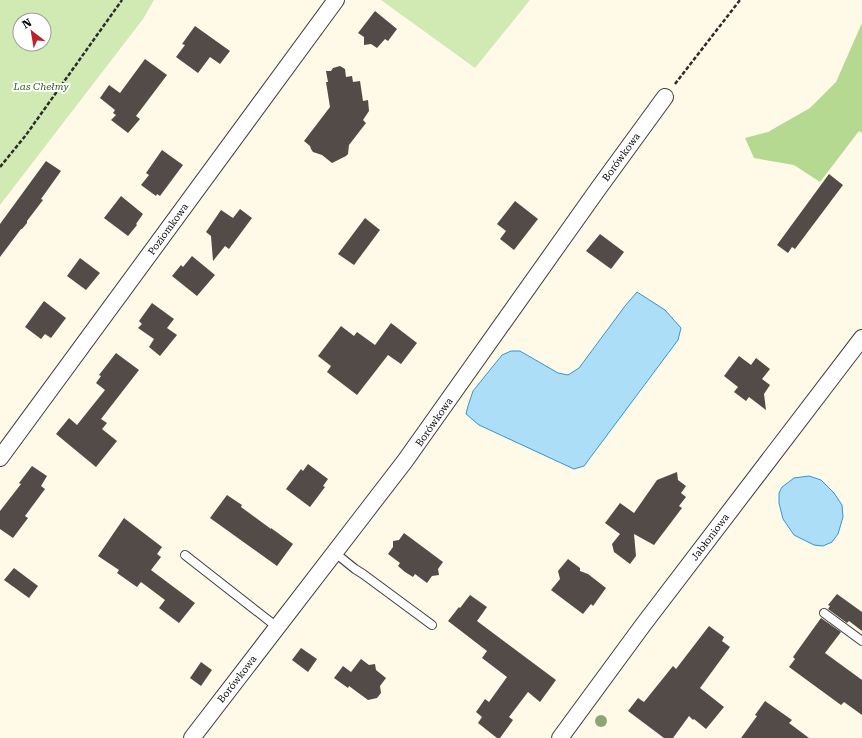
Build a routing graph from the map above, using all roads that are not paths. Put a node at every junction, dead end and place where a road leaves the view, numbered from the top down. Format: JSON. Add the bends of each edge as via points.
{"nodes":[{"id":1,"x":336,"y":0,"type":"edge"},
{"id":2,"x":665,"y":97,"type":"road end"},
{"id":3,"x":862,"y":338,"type":"edge"},
{"id":4,"x":0,"y":458,"type":"edge"},
{"id":5,"x":334,"y":552,"type":"junction"},
{"id":6,"x":185,"y":555,"type":"dead end"},
{"id":7,"x":824,"y":613,"type":"dead end"},
{"id":8,"x":432,"y":625,"type":"dead end"},
{"id":9,"x":277,"y":627,"type":"junction"},
{"id":10,"x":862,"y":641,"type":"edge"},
{"id":11,"x":192,"y":738,"type":"edge"},
{"id":12,"x":560,"y":738,"type":"edge"}],
"edges":[{"from":1,"to":4,"type":"street","name":"Poziomkowa"},
{"from":2,"to":5,"type":"street","name":"Borówkowa","via":[[405,462]]},
{"from":3,"to":12,"type":"street","name":"Jabłoniowa"},
{"from":5,"to":8,"type":"lane"},
{"from":5,"to":9,"type":"street","name":"Borówkowa"},
{"from":6,"to":9,"type":"lane"},
{"from":7,"to":10,"type":"lane"},
{"from":9,"to":11,"type":"street","name":"Borówkowa"}]}
